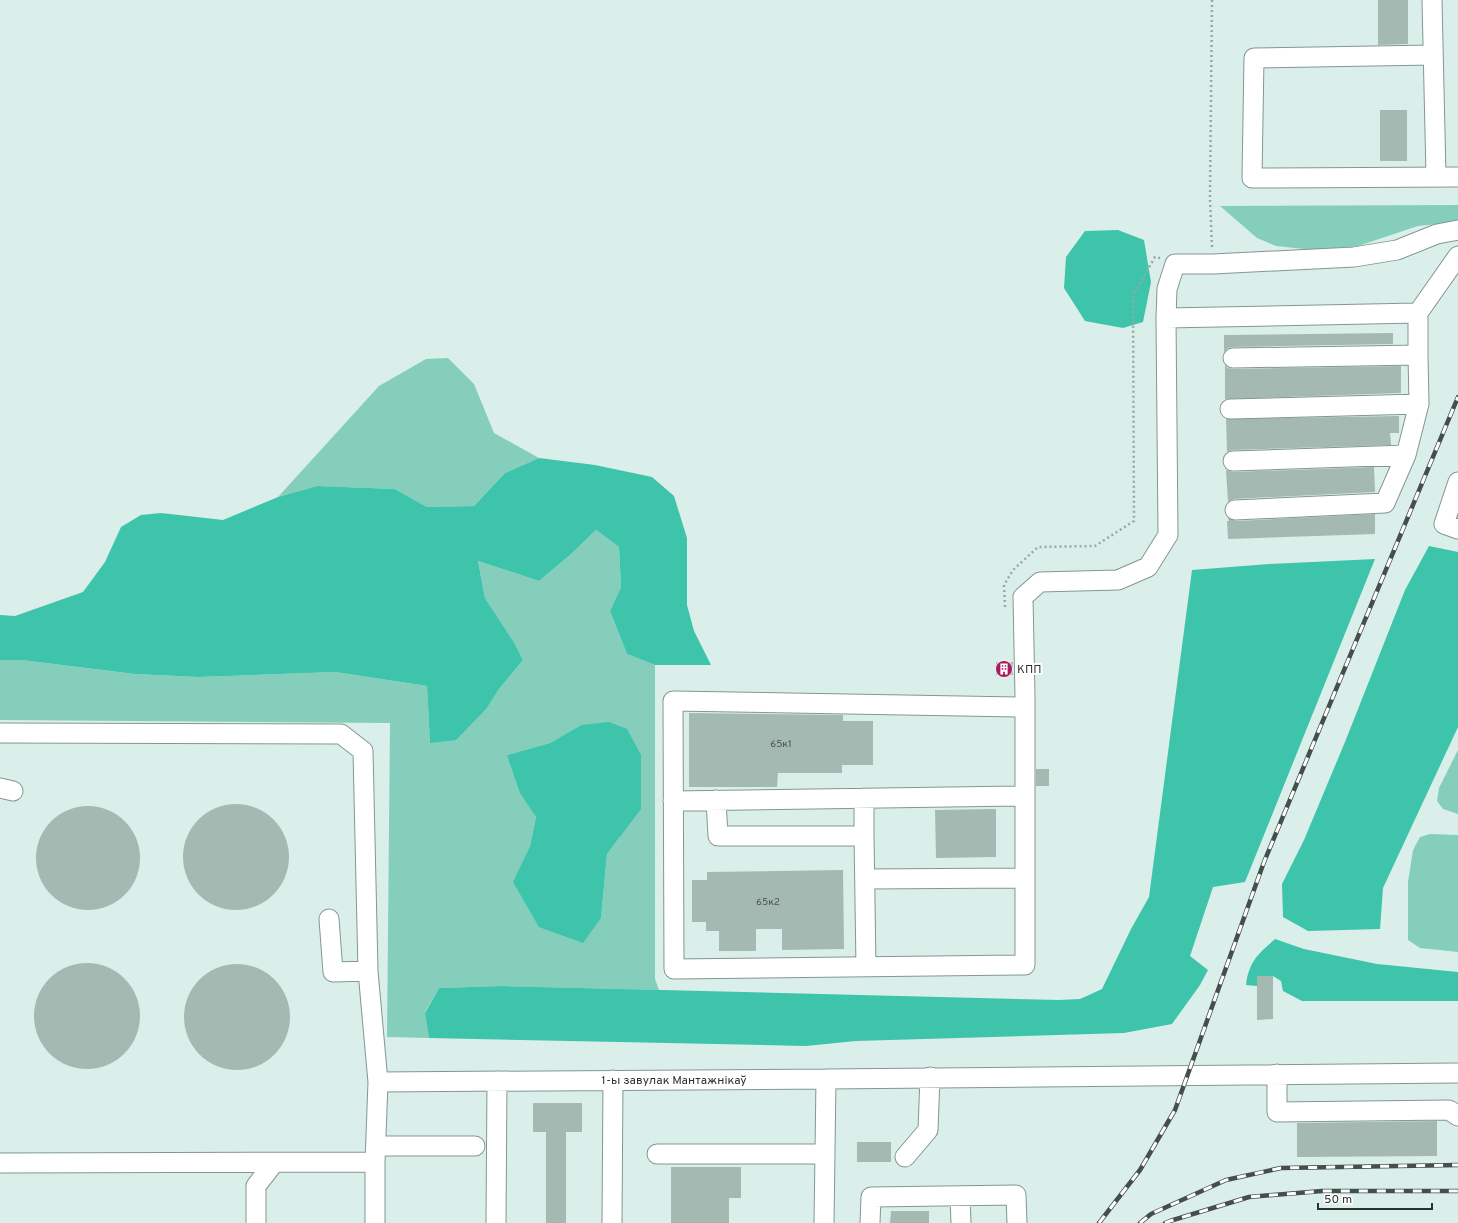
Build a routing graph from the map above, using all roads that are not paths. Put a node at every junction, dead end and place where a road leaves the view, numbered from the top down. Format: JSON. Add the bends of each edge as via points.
{"nodes":[{"id":1,"x":1432,"y":0,"type":"edge"},
{"id":2,"x":1433,"y":55,"type":"junction"},
{"id":3,"x":1436,"y":176,"type":"junction"},
{"id":4,"x":1458,"y":177,"type":"edge"},
{"id":5,"x":1458,"y":230,"type":"edge"},
{"id":6,"x":1458,"y":256,"type":"edge"},
{"id":7,"x":1418,"y":313,"type":"junction"},
{"id":8,"x":1166,"y":318,"type":"junction"},
{"id":9,"x":1418,"y":355,"type":"junction"},
{"id":10,"x":1233,"y":358,"type":"dead end"},
{"id":11,"x":1419,"y":404,"type":"junction"},
{"id":12,"x":1230,"y":409,"type":"dead end"},
{"id":13,"x":1406,"y":454,"type":"junction"},
{"id":14,"x":1233,"y":461,"type":"dead end"},
{"id":15,"x":1458,"y":482,"type":"edge"},
{"id":16,"x":1235,"y":510,"type":"dead end"},
{"id":17,"x":1458,"y":529,"type":"edge"},
{"id":18,"x":1025,"y":707,"type":"junction"},
{"id":19,"x":0,"y":733,"type":"edge"},
{"id":20,"x":1025,"y":796,"type":"junction"},
{"id":21,"x":864,"y":798,"type":"junction"},
{"id":22,"x":716,"y":800,"type":"junction"},
{"id":23,"x":673,"y":801,"type":"junction"},
{"id":24,"x":864,"y":836,"type":"junction"},
{"id":25,"x":1025,"y":878,"type":"junction"},
{"id":26,"x":865,"y":879,"type":"junction"},
{"id":27,"x":329,"y":919,"type":"dead end"},
{"id":28,"x":866,"y":967,"type":"junction"},
{"id":29,"x":368,"y":971,"type":"junction"},
{"id":30,"x":1458,"y":1073,"type":"edge"},
{"id":31,"x":1277,"y":1074,"type":"junction"},
{"id":32,"x":930,"y":1077,"type":"junction"},
{"id":33,"x":826,"y":1079,"type":"junction"},
{"id":34,"x":613,"y":1080,"type":"junction"},
{"id":35,"x":497,"y":1081,"type":"junction"},
{"id":36,"x":378,"y":1082,"type":"junction"},
{"id":37,"x":1458,"y":1116,"type":"edge"},
{"id":38,"x":475,"y":1146,"type":"dead end"},
{"id":39,"x":376,"y":1154,"type":"junction"},
{"id":40,"x":656,"y":1154,"type":"dead end"},
{"id":41,"x":825,"y":1154,"type":"junction"},
{"id":42,"x":905,"y":1157,"type":"dead end"},
{"id":43,"x":0,"y":1163,"type":"edge"},
{"id":44,"x":274,"y":1163,"type":"junction"},
{"id":45,"x":960,"y":1196,"type":"junction"},
{"id":46,"x":256,"y":1223,"type":"edge"},
{"id":47,"x":375,"y":1223,"type":"edge"},
{"id":48,"x":496,"y":1223,"type":"edge"},
{"id":49,"x":612,"y":1223,"type":"edge"},
{"id":50,"x":824,"y":1223,"type":"edge"},
{"id":51,"x":870,"y":1223,"type":"edge"},
{"id":52,"x":961,"y":1223,"type":"edge"},
{"id":53,"x":1017,"y":1223,"type":"edge"}],
"edges":[{"from":1,"to":2,"type":"street"},
{"from":2,"to":3,"type":"street"},
{"from":2,"to":3,"type":"street","via":[[1254,58],[1252,178]]},
{"from":3,"to":4,"type":"street"},
{"from":5,"to":8,"type":"street","via":[[1437,234],[1397,250],[1354,257],[1175,264],[1167,289]]},
{"from":6,"to":7,"type":"street"},
{"from":7,"to":8,"type":"street"},
{"from":7,"to":9,"type":"street"},
{"from":8,"to":18,"type":"street","via":[[1168,535],[1148,567],[1118,580],[1040,582],[1023,597]]},
{"from":9,"to":10,"type":"street"},
{"from":9,"to":11,"type":"street"},
{"from":11,"to":12,"type":"street"},
{"from":11,"to":13,"type":"street"},
{"from":13,"to":14,"type":"street"},
{"from":13,"to":16,"type":"street","via":[[1385,503]]},
{"from":15,"to":17,"type":"street","via":[[1444,524]]},
{"from":18,"to":20,"type":"street"},
{"from":18,"to":23,"type":"street","via":[[673,701]]},
{"from":19,"to":29,"type":"street","via":[[341,734],[363,751]]},
{"from":20,"to":21,"type":"street"},
{"from":20,"to":25,"type":"street"},
{"from":21,"to":22,"type":"street"},
{"from":21,"to":24,"type":"street"},
{"from":22,"to":23,"type":"street"},
{"from":22,"to":24,"type":"street","via":[[718,836]]},
{"from":23,"to":28,"type":"street","via":[[674,969]]},
{"from":24,"to":26,"type":"street"},
{"from":25,"to":26,"type":"street"},
{"from":25,"to":28,"type":"street","via":[[1025,965]]},
{"from":26,"to":28,"type":"street"},
{"from":27,"to":29,"type":"street","via":[[333,972]]},
{"from":29,"to":36,"type":"street"},
{"from":30,"to":31,"type":"street","name":"1-ы завулак Мантажнікаў"},
{"from":31,"to":32,"type":"street","name":"1-ы завулак Мантажнікаў"},
{"from":31,"to":37,"type":"street","via":[[1277,1112],[1449,1110]]},
{"from":32,"to":33,"type":"street","name":"1-ы завулак Мантажнікаў"},
{"from":32,"to":42,"type":"street","via":[[928,1130]]},
{"from":33,"to":34,"type":"street","name":"1-ы завулак Мантажнікаў"},
{"from":33,"to":41,"type":"street"},
{"from":34,"to":35,"type":"street","name":"1-ы завулак Мантажнікаў"},
{"from":34,"to":49,"type":"street"},
{"from":35,"to":36,"type":"street","name":"1-ы завулак Мантажнікаў"},
{"from":35,"to":48,"type":"street"},
{"from":36,"to":39,"type":"street"},
{"from":38,"to":39,"type":"street"},
{"from":39,"to":44,"type":"street"},
{"from":39,"to":47,"type":"street"},
{"from":40,"to":41,"type":"street"},
{"from":41,"to":50,"type":"street"},
{"from":43,"to":44,"type":"street"},
{"from":44,"to":46,"type":"street","via":[[256,1186]]},
{"from":45,"to":51,"type":"street","via":[[871,1198]]},
{"from":45,"to":52,"type":"street"},
{"from":45,"to":53,"type":"street","via":[[1016,1195]]}]}
